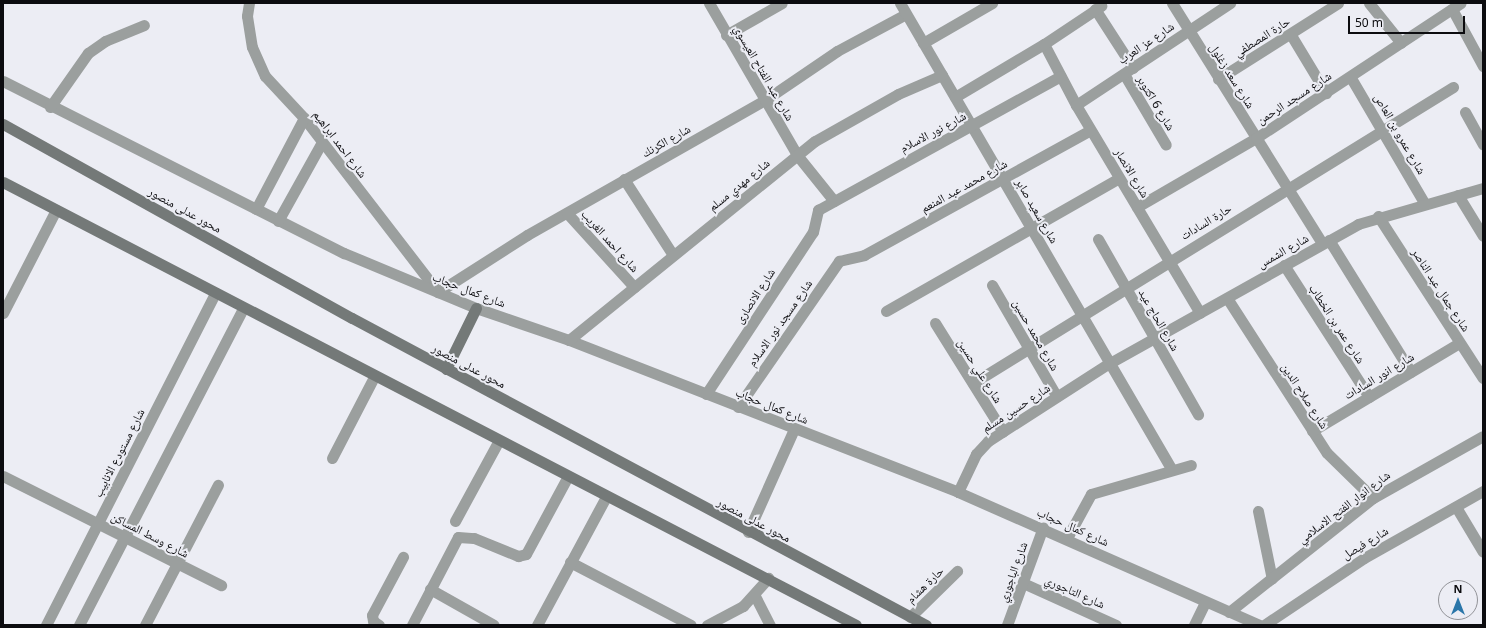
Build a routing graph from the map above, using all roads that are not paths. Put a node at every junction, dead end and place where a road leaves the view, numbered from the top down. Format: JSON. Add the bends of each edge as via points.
{"nodes":[{"id":1,"x":250,"y":3,"type":"edge"},
{"id":2,"x":709,"y":3,"type":"edge"},
{"id":3,"x":782,"y":3,"type":"edge"},
{"id":4,"x":900,"y":3,"type":"edge"},
{"id":5,"x":992,"y":3,"type":"edge"},
{"id":6,"x":1172,"y":3,"type":"edge"},
{"id":7,"x":1230,"y":3,"type":"edge"},
{"id":8,"x":1338,"y":3,"type":"edge"},
{"id":9,"x":1368,"y":3,"type":"edge"},
{"id":10,"x":1457,"y":6,"type":"edge"},
{"id":11,"x":906,"y":14,"type":"junction"},
{"id":12,"x":144,"y":25,"type":"dead end"},
{"id":13,"x":1189,"y":30,"type":"junction"},
{"id":14,"x":726,"y":35,"type":"junction"},
{"id":15,"x":1291,"y":35,"type":"junction"},
{"id":16,"x":923,"y":43,"type":"junction"},
{"id":17,"x":1401,"y":43,"type":"junction"},
{"id":18,"x":1044,"y":44,"type":"junction"},
{"id":19,"x":1483,"y":66,"type":"edge"},
{"id":20,"x":1133,"y":68,"type":"junction"},
{"id":21,"x":1124,"y":74,"type":"junction"},
{"id":22,"x":942,"y":75,"type":"junction"},
{"id":23,"x":1061,"y":76,"type":"junction"},
{"id":24,"x":1351,"y":78,"type":"junction"},
{"id":25,"x":1218,"y":79,"type":"junction"},
{"id":26,"x":3,"y":81,"type":"edge"},
{"id":27,"x":1454,"y":87,"type":"dead end"},
{"id":28,"x":1326,"y":93,"type":"junction"},
{"id":29,"x":955,"y":96,"type":"junction"},
{"id":30,"x":765,"y":100,"type":"junction"},
{"id":31,"x":1076,"y":105,"type":"junction"},
{"id":32,"x":50,"y":107,"type":"junction"},
{"id":33,"x":1465,"y":112,"type":"dead end"},
{"id":34,"x":304,"y":118,"type":"junction"},
{"id":35,"x":3,"y":124,"type":"edge"},
{"id":36,"x":973,"y":126,"type":"junction"},
{"id":37,"x":1090,"y":130,"type":"junction"},
{"id":38,"x":1385,"y":131,"type":"junction"},
{"id":39,"x":1256,"y":138,"type":"junction"},
{"id":40,"x":322,"y":142,"type":"junction"},
{"id":41,"x":1483,"y":144,"type":"edge"},
{"id":42,"x":1166,"y":145,"type":"dead end"},
{"id":43,"x":797,"y":155,"type":"junction"},
{"id":44,"x":1119,"y":178,"type":"junction"},
{"id":45,"x":624,"y":179,"type":"junction"},
{"id":46,"x":1004,"y":179,"type":"junction"},
{"id":47,"x":3,"y":182,"type":"edge"},
{"id":48,"x":1483,"y":188,"type":"edge"},
{"id":49,"x":1288,"y":189,"type":"junction"},
{"id":50,"x":1458,"y":195,"type":"junction"},
{"id":51,"x":834,"y":201,"type":"junction"},
{"id":52,"x":1425,"y":204,"type":"junction"},
{"id":53,"x":1137,"y":207,"type":"junction"},
{"id":54,"x":56,"y":210,"type":"junction"},
{"id":55,"x":256,"y":210,"type":"junction"},
{"id":56,"x":818,"y":210,"type":"joint"},
{"id":57,"x":567,"y":213,"type":"junction"},
{"id":58,"x":1378,"y":216,"type":"junction"},
{"id":59,"x":278,"y":221,"type":"junction"},
{"id":60,"x":1033,"y":229,"type":"junction"},
{"id":61,"x":1483,"y":236,"type":"edge"},
{"id":62,"x":1098,"y":239,"type":"dead end"},
{"id":63,"x":1326,"y":242,"type":"junction"},
{"id":64,"x":673,"y":255,"type":"junction"},
{"id":65,"x":847,"y":258,"type":"joint"},
{"id":66,"x":1168,"y":260,"type":"junction"},
{"id":67,"x":1284,"y":266,"type":"junction"},
{"id":68,"x":992,"y":285,"type":"dead end"},
{"id":69,"x":1125,"y":286,"type":"junction"},
{"id":70,"x":634,"y":287,"type":"junction"},
{"id":71,"x":438,"y":292,"type":"junction"},
{"id":72,"x":215,"y":293,"type":"junction"},
{"id":73,"x":1227,"y":298,"type":"junction"},
{"id":74,"x":243,"y":308,"type":"junction"},
{"id":75,"x":476,"y":308,"type":"junction"},
{"id":76,"x":886,"y":311,"type":"dead end"},
{"id":77,"x":3,"y":313,"type":"edge"},
{"id":78,"x":1200,"y":313,"type":"junction"},
{"id":79,"x":1080,"y":314,"type":"junction"},
{"id":80,"x":936,"y":323,"type":"dead end"},
{"id":81,"x":1155,"y":338,"type":"junction"},
{"id":82,"x":569,"y":340,"type":"junction"},
{"id":83,"x":1459,"y":343,"type":"junction"},
{"id":84,"x":1028,"y":347,"type":"junction"},
{"id":85,"x":1108,"y":364,"type":"junction"},
{"id":86,"x":446,"y":369,"type":"junction"},
{"id":87,"x":1411,"y":372,"type":"junction"},
{"id":88,"x":374,"y":377,"type":"junction"},
{"id":89,"x":1483,"y":378,"type":"edge"},
{"id":90,"x":973,"y":383,"type":"junction"},
{"id":91,"x":706,"y":394,"type":"junction"},
{"id":92,"x":1057,"y":397,"type":"junction"},
{"id":93,"x":1369,"y":397,"type":"junction"},
{"id":94,"x":738,"y":407,"type":"junction"},
{"id":95,"x":1198,"y":414,"type":"dead end"},
{"id":96,"x":794,"y":429,"type":"junction"},
{"id":97,"x":1312,"y":430,"type":"junction"},
{"id":98,"x":1003,"y":432,"type":"junction"},
{"id":99,"x":1483,"y":436,"type":"edge"},
{"id":100,"x":498,"y":442,"type":"junction"},
{"id":101,"x":332,"y":458,"type":"dead end"},
{"id":102,"x":1191,"y":465,"type":"dead end"},
{"id":103,"x":1172,"y":470,"type":"junction"},
{"id":104,"x":3,"y":476,"type":"edge"},
{"id":105,"x":567,"y":478,"type":"junction"},
{"id":106,"x":218,"y":485,"type":"dead end"},
{"id":107,"x":1483,"y":491,"type":"edge"},
{"id":108,"x":958,"y":492,"type":"junction"},
{"id":109,"x":606,"y":497,"type":"junction"},
{"id":110,"x":1373,"y":498,"type":"junction"},
{"id":111,"x":1456,"y":507,"type":"junction"},
{"id":112,"x":1258,"y":511,"type":"dead end"},
{"id":113,"x":455,"y":521,"type":"dead end"},
{"id":114,"x":98,"y":523,"type":"junction"},
{"id":115,"x":1043,"y":527,"type":"junction"},
{"id":116,"x":748,"y":532,"type":"junction"},
{"id":117,"x":125,"y":537,"type":"junction"},
{"id":118,"x":1067,"y":538,"type":"junction"},
{"id":119,"x":1483,"y":552,"type":"edge"},
{"id":120,"x":403,"y":557,"type":"dead end"},
{"id":121,"x":570,"y":562,"type":"junction"},
{"id":122,"x":177,"y":563,"type":"junction"},
{"id":123,"x":957,"y":572,"type":"dead end"},
{"id":124,"x":768,"y":578,"type":"junction"},
{"id":125,"x":1272,"y":579,"type":"junction"},
{"id":126,"x":1023,"y":583,"type":"junction"},
{"id":127,"x":221,"y":585,"type":"dead end"},
{"id":128,"x":430,"y":589,"type":"junction"},
{"id":129,"x":755,"y":596,"type":"junction"},
{"id":130,"x":1205,"y":602,"type":"junction"},
{"id":131,"x":1229,"y":612,"type":"junction"},
{"id":132,"x":910,"y":617,"type":"junction"},
{"id":133,"x":1253,"y":623,"type":"edge"},
{"id":134,"x":46,"y":625,"type":"edge"},
{"id":135,"x":79,"y":625,"type":"edge"},
{"id":136,"x":145,"y":625,"type":"edge"},
{"id":137,"x":379,"y":625,"type":"edge"},
{"id":138,"x":412,"y":625,"type":"edge"},
{"id":139,"x":494,"y":625,"type":"edge"},
{"id":140,"x":536,"y":625,"type":"edge"},
{"id":141,"x":691,"y":625,"type":"edge"},
{"id":142,"x":708,"y":625,"type":"edge"},
{"id":143,"x":770,"y":625,"type":"edge"},
{"id":144,"x":856,"y":625,"type":"edge"},
{"id":145,"x":926,"y":625,"type":"edge"},
{"id":146,"x":1007,"y":625,"type":"edge"},
{"id":147,"x":1116,"y":625,"type":"edge"},
{"id":148,"x":1194,"y":625,"type":"edge"}],
"edges":[{"from":1,"to":34,"type":"street","name":"شارع احمد ابراهيم","via":[[247,16],[252,47],[265,76]]},
{"from":2,"to":14,"type":"street","name":"شارع عبد الفتاح العيسوي"},
{"from":3,"to":14,"type":"street"},
{"from":4,"to":11,"type":"street","name":"شارع سعيد صابر"},
{"from":5,"to":16,"type":"street"},
{"from":6,"to":13,"type":"street","name":"شارع سعد زغلول"},
{"from":7,"to":13,"type":"street","name":"شارع عز العرب"},
{"from":8,"to":15,"type":"street","name":"حارة المصطفي"},
{"from":9,"to":17,"type":"street"},
{"from":10,"to":17,"type":"street","name":"شارع مسجد الرحمن"},
{"from":10,"to":19,"type":"street"},
{"from":11,"to":16,"type":"street","name":"شارع سعيد صابر"},
{"from":11,"to":30,"type":"street","name":"شارع الكرنك","via":[[837,51]]},
{"from":12,"to":32,"type":"street","via":[[105,41],[88,53]]},
{"from":13,"to":20,"type":"street","name":"شارع عز العرب"},
{"from":13,"to":25,"type":"street","name":"شارع سعد زغلول"},
{"from":14,"to":30,"type":"street","name":"شارع عبد الفتاح العيسوي"},
{"from":15,"to":25,"type":"street","name":"حارة المصطفي"},
{"from":15,"to":28,"type":"street"},
{"from":16,"to":22,"type":"street","name":"شارع سعيد صابر"},
{"from":17,"to":24,"type":"street","name":"شارع مسجد الرحمن"},
{"from":18,"to":20,"type":"street","via":[[1098,7]]},
{"from":18,"to":23,"type":"street","name":"شارع الانصار"},
{"from":18,"to":29,"type":"street"},
{"from":20,"to":21,"type":"street","name":"شارع عز العرب"},
{"from":21,"to":31,"type":"street","name":"شارع عز العرب"},
{"from":21,"to":42,"type":"street","name":"شارع 6 اكتوبر"},
{"from":22,"to":29,"type":"street","name":"شارع سعيد صابر"},
{"from":22,"to":43,"type":"street","name":"شارع مهدي مسلم","via":[[856,116]]},
{"from":23,"to":31,"type":"street","name":"شارع الانصار"},
{"from":23,"to":36,"type":"street","name":"شارع نور الاسلام"},
{"from":24,"to":28,"type":"street","name":"شارع مسجد الرحمن"},
{"from":24,"to":38,"type":"street","name":"شارع عمرو بن العاص"},
{"from":25,"to":39,"type":"street","name":"شارع سعد زغلول"},
{"from":26,"to":32,"type":"street","name":"شارع كمال حجاب"},
{"from":27,"to":38,"type":"street","name":"حارة السادات"},
{"from":28,"to":39,"type":"street","name":"شارع مسجد الرحمن"},
{"from":29,"to":36,"type":"street","name":"شارع سعيد صابر"},
{"from":30,"to":43,"type":"street","name":"شارع عبد الفتاح العيسوي"},
{"from":30,"to":45,"type":"street","name":"شارع الكرنك"},
{"from":31,"to":37,"type":"street","name":"شارع الانصار"},
{"from":32,"to":55,"type":"street","name":"شارع كمال حجاب"},
{"from":33,"to":41,"type":"street"},
{"from":34,"to":40,"type":"street","name":"شارع احمد ابراهيم"},
{"from":34,"to":55,"type":"street"},
{"from":35,"to":86,"type":"main road","name":"محور عدلى منصور"},
{"from":36,"to":46,"type":"street","name":"شارع سعيد صابر"},
{"from":36,"to":51,"type":"street","name":"شارع نور الاسلام"},
{"from":37,"to":44,"type":"street","name":"شارع الانصار"},
{"from":37,"to":46,"type":"street","name":"شارع محمد عبد المنعم"},
{"from":38,"to":49,"type":"street","name":"حارة السادات"},
{"from":38,"to":52,"type":"street","name":"شارع عمرو بن العاص"},
{"from":39,"to":49,"type":"street","name":"شارع سعد زغلول"},
{"from":39,"to":53,"type":"street","name":"شارع مسجد الرحمن"},
{"from":40,"to":59,"type":"street"},
{"from":40,"to":71,"type":"street","name":"شارع احمد ابراهيم"},
{"from":43,"to":51,"type":"street","name":"شارع عبد الفتاح العيسوي"},
{"from":43,"to":64,"type":"street","name":"شارع مهدي مسلم"},
{"from":44,"to":53,"type":"street","name":"شارع الانصار"},
{"from":44,"to":60,"type":"street"},
{"from":45,"to":57,"type":"street","name":"شارع الكرنك"},
{"from":45,"to":64,"type":"street"},
{"from":46,"to":60,"type":"street","name":"شارع سعيد صابر"},
{"from":46,"to":65,"type":"street","name":"شارع محمد عبد المنعم","via":[[864,255]]},
{"from":47,"to":54,"type":"main road"},
{"from":48,"to":50,"type":"street","name":"شارع الشمس"},
{"from":49,"to":63,"type":"street","name":"شارع سعد زغلول"},
{"from":49,"to":66,"type":"street","name":"حارة السادات"},
{"from":50,"to":52,"type":"street","name":"شارع الشمس"},
{"from":50,"to":61,"type":"street"},
{"from":51,"to":56,"type":"street","name":"شارع نور الاسلام"},
{"from":52,"to":58,"type":"street","name":"شارع الشمس"},
{"from":53,"to":66,"type":"street","name":"شارع الانصار"},
{"from":54,"to":72,"type":"main road"},
{"from":54,"to":77,"type":"street"},
{"from":55,"to":59,"type":"street","name":"شارع كمال حجاب"},
{"from":56,"to":91,"type":"street","name":"شارع الانصارى","via":[[814,214],[813,232]]},
{"from":57,"to":70,"type":"street","name":"شارع احمد الغريب"},
{"from":57,"to":71,"type":"street","name":"شارع الكرنك"},
{"from":58,"to":63,"type":"street","name":"شارع الشمس"},
{"from":58,"to":83,"type":"street","name":"شارع جمال عبد الناصر"},
{"from":59,"to":71,"type":"street","name":"شارع كمال حجاب"},
{"from":60,"to":76,"type":"street"},
{"from":60,"to":79,"type":"street","name":"شارع سعيد صابر"},
{"from":62,"to":69,"type":"street","name":"شارع الحاج عيد"},
{"from":63,"to":67,"type":"street","name":"شارع الشمس"},
{"from":63,"to":87,"type":"street","name":"شارع سعد زغلول"},
{"from":64,"to":70,"type":"street","name":"شارع مهدي مسلم"},
{"from":65,"to":94,"type":"street","name":"شارع مسجد نور الاسلام","via":[[836,264]]},
{"from":66,"to":69,"type":"street","name":"حارة السادات"},
{"from":66,"to":78,"type":"street","name":"شارع الانصار"},
{"from":67,"to":73,"type":"street","name":"شارع الشمس"},
{"from":67,"to":93,"type":"street","name":"شارع عمر بن الخطاب"},
{"from":68,"to":84,"type":"street","name":"شارع محمد حسين"},
{"from":69,"to":79,"type":"street","name":"حارة السادات"},
{"from":69,"to":81,"type":"street","name":"شارع الحاج عيد"},
{"from":70,"to":82,"type":"street","name":"شارع مهدي مسلم"},
{"from":71,"to":75,"type":"street","name":"شارع كمال حجاب"},
{"from":72,"to":74,"type":"main road"},
{"from":72,"to":114,"type":"street","name":"شارع مستودع الانابيب"},
{"from":73,"to":78,"type":"street","name":"شارع الشمس"},
{"from":73,"to":97,"type":"street","name":"شارع صلاح الدين"},
{"from":74,"to":88,"type":"main road"},
{"from":74,"to":117,"type":"street"},
{"from":75,"to":82,"type":"street","name":"شارع كمال حجاب"},
{"from":75,"to":86,"type":"main road"},
{"from":78,"to":81,"type":"street","name":"شارع الشمس"},
{"from":79,"to":84,"type":"street","name":"حارة السادات"},
{"from":79,"to":85,"type":"street","name":"شارع سعيد صابر"},
{"from":80,"to":90,"type":"street","name":"شارع علي حسين"},
{"from":81,"to":85,"type":"street","name":"شارع الشمس"},
{"from":81,"to":95,"type":"street","name":"شارع الحاج عيد"},
{"from":82,"to":91,"type":"street","name":"شارع كمال حجاب"},
{"from":83,"to":87,"type":"street","name":"شارع انور السادات"},
{"from":83,"to":89,"type":"street","name":"شارع جمال عبد الناصر"},
{"from":84,"to":90,"type":"street","name":"حارة السادات"},
{"from":84,"to":92,"type":"street","name":"شارع محمد حسين"},
{"from":85,"to":92,"type":"street","name":"شارع حسين مسلم"},
{"from":85,"to":103,"type":"street","name":"شارع سعيد صابر"},
{"from":86,"to":116,"type":"main road","name":"محور عدلى منصور"},
{"from":87,"to":93,"type":"street","name":"شارع انور السادات"},
{"from":88,"to":100,"type":"main road"},
{"from":88,"to":101,"type":"street"},
{"from":90,"to":98,"type":"street","name":"شارع علي حسين"},
{"from":91,"to":94,"type":"street","name":"شارع كمال حجاب"},
{"from":92,"to":98,"type":"street","name":"شارع حسين مسلم"},
{"from":93,"to":97,"type":"street","name":"شارع انور السادات"},
{"from":94,"to":96,"type":"street","name":"شارع كمال حجاب"},
{"from":96,"to":108,"type":"street","name":"شارع كمال حجاب"},
{"from":96,"to":116,"type":"street"},
{"from":97,"to":110,"type":"street","name":"شارع صلاح الدين","via":[[1341,470]]},
{"from":98,"to":108,"type":"street","name":"شارع حسين مسلم","via":[[976,454]]},
{"from":99,"to":110,"type":"street","name":"شارع انوار الفتح الاسلامي"},
{"from":100,"to":105,"type":"main road"},
{"from":100,"to":113,"type":"street"},
{"from":102,"to":103,"type":"street"},
{"from":103,"to":118,"type":"street","via":[[1091,494]]},
{"from":104,"to":114,"type":"street","name":"شارع وسط المساكن"},
{"from":105,"to":109,"type":"main road"},
{"from":105,"to":128,"type":"street","via":[[526,554],[518,556],[474,538],[458,537]]},
{"from":106,"to":122,"type":"street"},
{"from":107,"to":111,"type":"street","name":"شارع فيصل"},
{"from":108,"to":115,"type":"street","name":"شارع كمال حجاب"},
{"from":109,"to":121,"type":"street"},
{"from":109,"to":124,"type":"main road"},
{"from":110,"to":125,"type":"street","name":"شارع انوار الفتح الاسلامي"},
{"from":111,"to":119,"type":"street"},
{"from":111,"to":133,"type":"street","name":"شارع فيصل"},
{"from":112,"to":125,"type":"street"},
{"from":114,"to":117,"type":"street","name":"شارع وسط المساكن"},
{"from":114,"to":134,"type":"street","name":"شارع مستودع الانابيب"},
{"from":115,"to":118,"type":"street","name":"شارع كمال حجاب"},
{"from":115,"to":126,"type":"street","name":"شارع الباجوري"},
{"from":116,"to":132,"type":"main road","name":"محور عدلى منصور"},
{"from":117,"to":122,"type":"street","name":"شارع وسط المساكن"},
{"from":117,"to":135,"type":"street"},
{"from":118,"to":130,"type":"street","name":"شارع كمال حجاب"},
{"from":120,"to":137,"type":"street","via":[[372,615],[373,621]]},
{"from":121,"to":140,"type":"street"},
{"from":121,"to":141,"type":"street"},
{"from":122,"to":127,"type":"street","name":"شارع وسط المساكن"},
{"from":122,"to":136,"type":"street"},
{"from":123,"to":132,"type":"street","name":"حارة هشام"},
{"from":124,"to":129,"type":"street"},
{"from":124,"to":144,"type":"main road"},
{"from":125,"to":131,"type":"street","name":"شارع انوار الفتح الاسلامي"},
{"from":126,"to":146,"type":"street","name":"شارع الباجوري"},
{"from":126,"to":147,"type":"street","name":"شارع التاجوري"},
{"from":128,"to":138,"type":"street"},
{"from":128,"to":139,"type":"street"},
{"from":129,"to":142,"type":"street"},
{"from":129,"to":143,"type":"street"},
{"from":130,"to":131,"type":"street","name":"شارع كمال حجاب"},
{"from":130,"to":148,"type":"street"},
{"from":131,"to":133,"type":"street","name":"شارع كمال حجاب"},
{"from":132,"to":145,"type":"main road","name":"محور عدلى منصور"}]}
